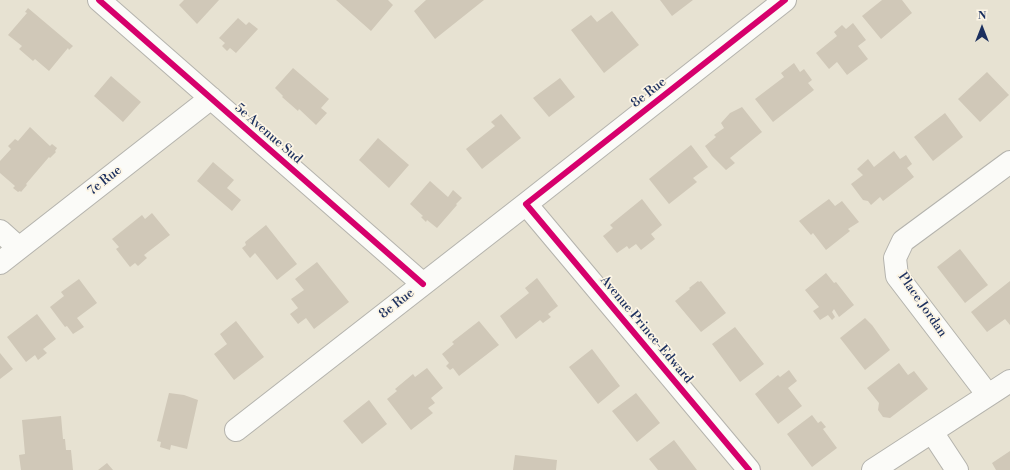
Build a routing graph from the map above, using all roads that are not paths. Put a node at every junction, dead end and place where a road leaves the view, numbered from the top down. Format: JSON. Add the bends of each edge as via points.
{"nodes":[{"id":1,"x":99,"y":0,"type":"edge"},
{"id":2,"x":785,"y":0,"type":"edge"},
{"id":3,"x":211,"y":98,"type":"junction"},
{"id":4,"x":1010,"y":162,"type":"edge"},
{"id":5,"x":526,"y":204,"type":"junction"},
{"id":6,"x":0,"y":231,"type":"edge"},
{"id":7,"x":20,"y":248,"type":"junction"},
{"id":8,"x":0,"y":263,"type":"edge"},
{"id":9,"x":423,"y":284,"type":"junction"},
{"id":10,"x":1010,"y":381,"type":"edge"},
{"id":11,"x":988,"y":395,"type":"junction"},
{"id":12,"x":236,"y":430,"type":"dead end"},
{"id":13,"x":932,"y":432,"type":"junction"},
{"id":14,"x":750,"y":470,"type":"edge"},
{"id":15,"x":873,"y":470,"type":"edge"},
{"id":16,"x":957,"y":470,"type":"edge"}],
"edges":[{"from":1,"to":3,"type":"street","name":"5e Avenue Sud"},
{"from":2,"to":5,"type":"street","name":"8e Rue"},
{"from":3,"to":7,"type":"street","name":"7e Rue"},
{"from":3,"to":9,"type":"street","name":"5e Avenue Sud"},
{"from":4,"to":11,"type":"street","name":"Place Jordan","via":[[903,241],[895,258],[897,276]]},
{"from":5,"to":9,"type":"street","name":"8e Rue"},
{"from":5,"to":14,"type":"street","name":"Avenue Prince-Edward"},
{"from":6,"to":7,"type":"street"},
{"from":7,"to":8,"type":"street","name":"7e Rue"},
{"from":9,"to":12,"type":"street","name":"8e Rue"},
{"from":10,"to":11,"type":"street"},
{"from":11,"to":13,"type":"street"},
{"from":13,"to":15,"type":"street"},
{"from":13,"to":16,"type":"street"}]}
